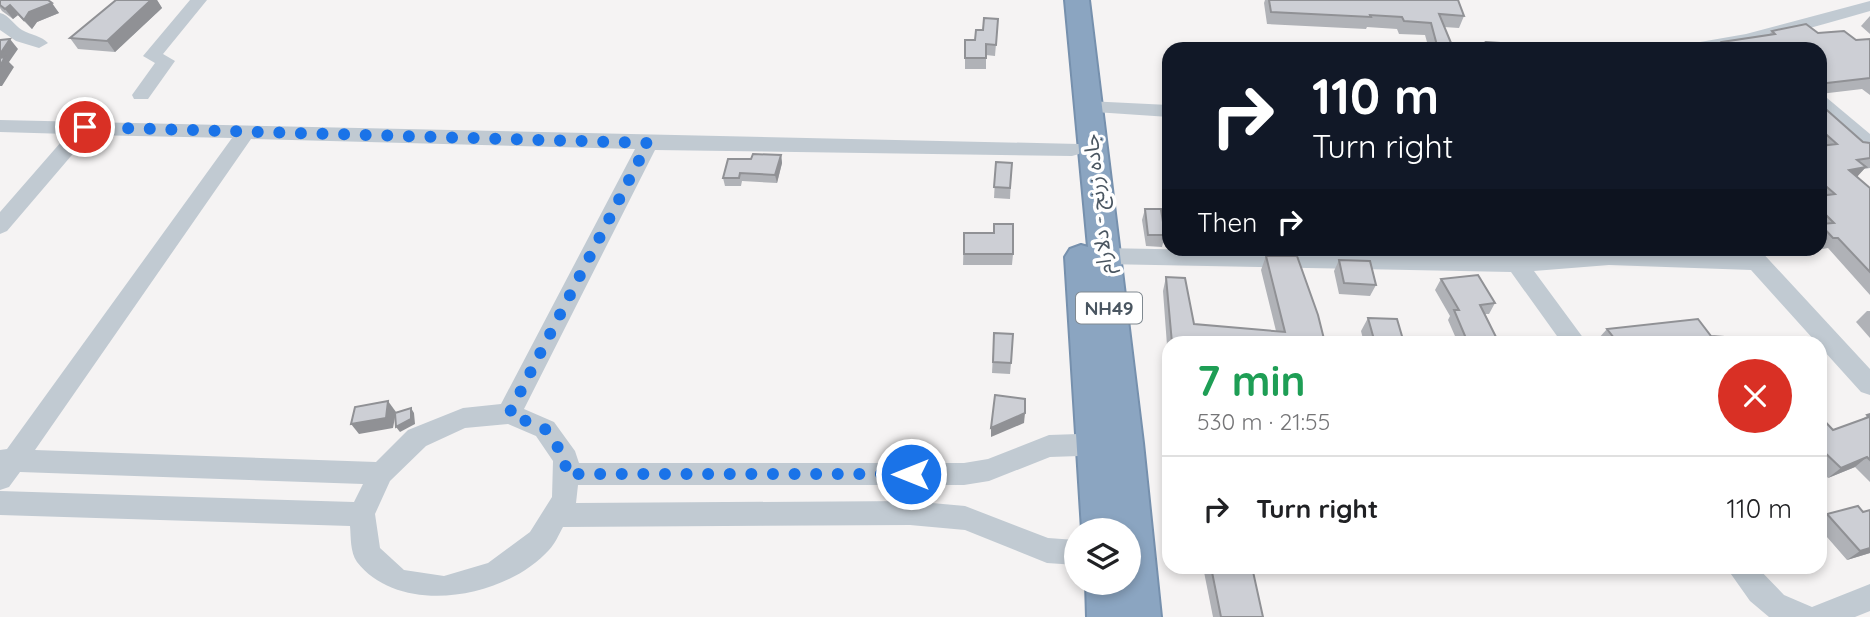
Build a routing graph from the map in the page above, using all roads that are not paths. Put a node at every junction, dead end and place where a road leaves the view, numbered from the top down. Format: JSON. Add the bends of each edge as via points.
{"nodes":[{"id":1,"x":200,"y":0,"type":"edge"},
{"id":2,"x":1060,"y":0,"type":"edge"},
{"id":3,"x":1077,"y":0,"type":"edge"},
{"id":4,"x":1870,"y":6,"type":"edge"},
{"id":5,"x":0,"y":18,"type":"edge"},
{"id":6,"x":1759,"y":42,"type":"edge"},
{"id":7,"x":39,"y":43,"type":"dead end"},
{"id":8,"x":141,"y":94,"type":"dead end"},
{"id":9,"x":1087,"y":107,"type":"junction"},
{"id":10,"x":1827,"y":108,"type":"edge"},
{"id":11,"x":1162,"y":111,"type":"edge"},
{"id":12,"x":0,"y":126,"type":"edge"},
{"id":13,"x":85,"y":127,"type":"junction"},
{"id":14,"x":247,"y":131,"type":"junction"},
{"id":15,"x":648,"y":143,"type":"junction"},
{"id":16,"x":1870,"y":145,"type":"edge"},
{"id":17,"x":1072,"y":149,"type":"junction"},
{"id":18,"x":0,"y":226,"type":"edge"},
{"id":19,"x":1103,"y":256,"type":"junction"},
{"id":20,"x":1680,"y":256,"type":"edge"},
{"id":21,"x":1752,"y":256,"type":"edge"},
{"id":22,"x":1517,"y":264,"type":"junction"},
{"id":23,"x":1570,"y":336,"type":"edge"},
{"id":24,"x":1825,"y":336,"type":"edge"},
{"id":25,"x":1827,"y":339,"type":"edge"},
{"id":26,"x":1870,"y":386,"type":"edge"},
{"id":27,"x":509,"y":414,"type":"junction"},
{"id":28,"x":1111,"y":444,"type":"junction"},
{"id":29,"x":4,"y":467,"type":"edge"},
{"id":30,"x":381,"y":472,"type":"junction"},
{"id":31,"x":565,"y":474,"type":"junction"},
{"id":32,"x":0,"y":503,"type":"edge"},
{"id":33,"x":362,"y":514,"type":"junction"},
{"id":34,"x":555,"y":515,"type":"junction"},
{"id":35,"x":1103,"y":518,"type":"edge"},
{"id":36,"x":1118,"y":518,"type":"edge"},
{"id":37,"x":1064,"y":551,"type":"edge"},
{"id":38,"x":1745,"y":574,"type":"edge"},
{"id":39,"x":1114,"y":595,"type":"edge"},
{"id":40,"x":1133,"y":595,"type":"edge"},
{"id":41,"x":1870,"y":597,"type":"edge"},
{"id":42,"x":1108,"y":617,"type":"edge"},
{"id":43,"x":1140,"y":617,"type":"edge"},
{"id":44,"x":1803,"y":617,"type":"edge"},
{"id":45,"x":1821,"y":617,"type":"edge"}],
"edges":[{"from":1,"to":8,"type":"street","via":[[152,56],[166,61]]},
{"from":2,"to":17,"type":"highway","name":"جاده زرنج - دلارام","number":"NH49"},
{"from":3,"to":9,"type":"highway","name":"جاده زرنج - دلارام","number":"NH49"},
{"from":4,"to":6,"type":"street"},
{"from":5,"to":7,"type":"street","via":[[21,37]]},
{"from":9,"to":11,"type":"street"},
{"from":9,"to":19,"type":"highway","name":"جاده زرنج - دلارام","number":"NH49"},
{"from":10,"to":16,"type":"street"},
{"from":12,"to":13,"type":"street"},
{"from":13,"to":14,"type":"street"},
{"from":13,"to":18,"type":"street"},
{"from":14,"to":15,"type":"street"},
{"from":14,"to":29,"type":"street"},
{"from":15,"to":17,"type":"street"},
{"from":15,"to":27,"type":"street"},
{"from":17,"to":28,"type":"highway","name":"جاده زرنج - دلارام","number":"NH49"},
{"from":19,"to":22,"type":"street"},
{"from":19,"to":28,"type":"highway","name":"جاده زرنج - دلارام","number":"NH49"},
{"from":20,"to":22,"type":"street"},
{"from":21,"to":24,"type":"street"},
{"from":22,"to":23,"type":"street"},
{"from":25,"to":26,"type":"street"},
{"from":27,"to":30,"type":"street","via":[[463,418],[417,438]]},
{"from":27,"to":31,"type":"street","via":[[545,429],[566,459]]},
{"from":28,"to":31,"type":"street","via":[[1049,446],[989,470],[964,474]]},
{"from":28,"to":35,"type":"highway","name":"جاده زرنج - دلارام","number":"NH49"},
{"from":28,"to":36,"type":"highway","name":"جاده زرنج - دلارام","number":"NH49"},
{"from":29,"to":30,"type":"street"},
{"from":30,"to":33,"type":"street"},
{"from":31,"to":34,"type":"street","via":[[565,499]]},
{"from":32,"to":33,"type":"street"},
{"from":33,"to":34,"type":"street","via":[[367,554],[397,582],[444,589],[496,574],[540,541]]},
{"from":34,"to":37,"type":"street","via":[[910,513],[965,519],[1046,550]]},
{"from":38,"to":44,"type":"street","via":[[1761,596],[1784,612]]},
{"from":39,"to":42,"type":"highway","name":"جاده زرنج - دلارام","number":"NH49"},
{"from":40,"to":43,"type":"highway","name":"جاده زرنج - دلارام","number":"NH49"},
{"from":41,"to":45,"type":"street"}]}
